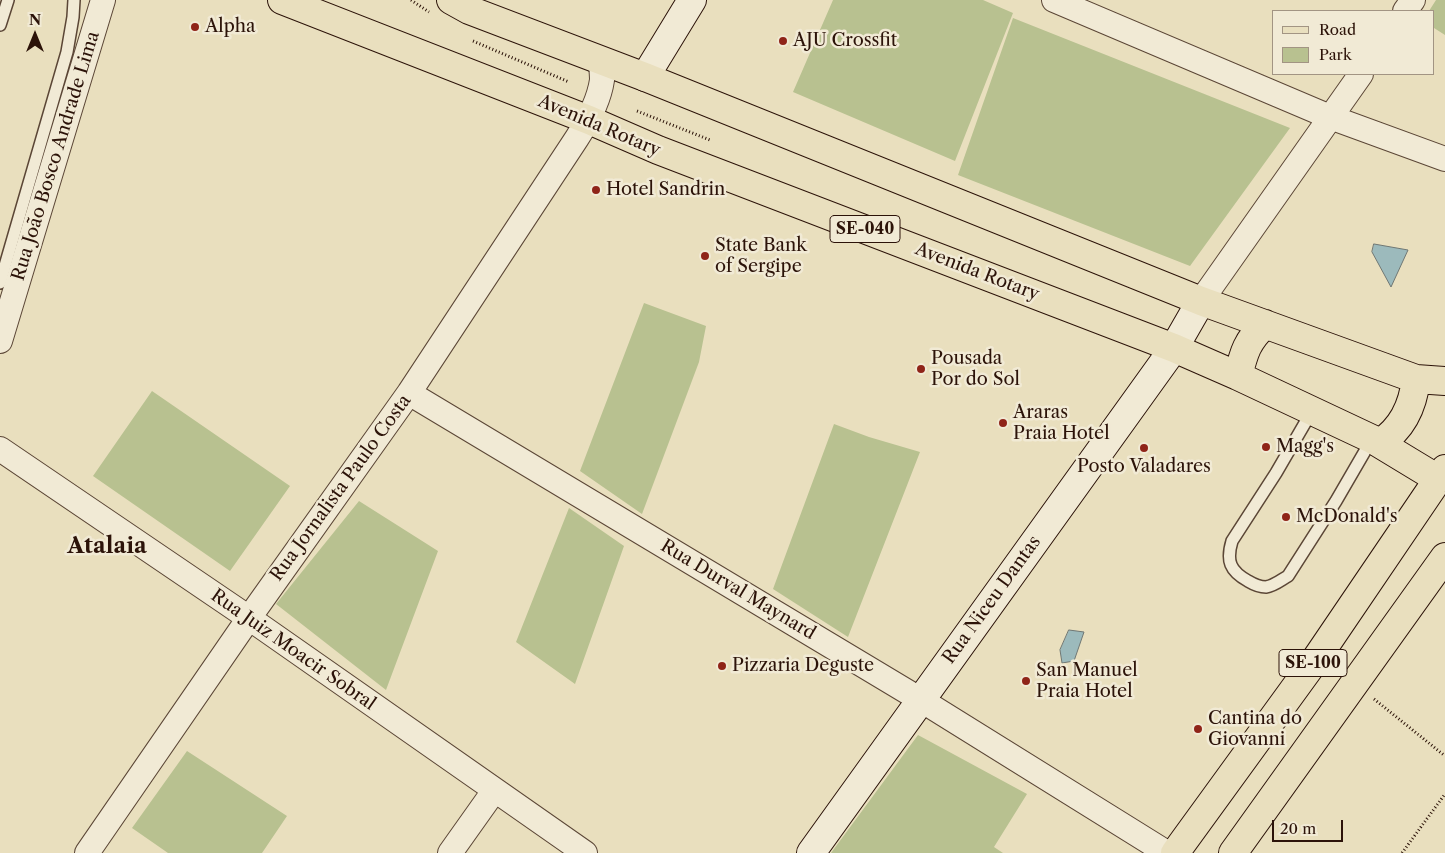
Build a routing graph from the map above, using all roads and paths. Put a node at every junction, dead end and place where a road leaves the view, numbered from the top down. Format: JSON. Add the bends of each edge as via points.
{"nodes":[{"id":1,"x":8,"y":0,"type":"edge"},
{"id":2,"x":74,"y":0,"type":"edge"},
{"id":3,"x":102,"y":0,"type":"edge"},
{"id":4,"x":282,"y":0,"type":"edge"},
{"id":5,"x":451,"y":0,"type":"edge"},
{"id":6,"x":692,"y":0,"type":"edge"},
{"id":7,"x":1054,"y":0,"type":"edge"},
{"id":8,"x":0,"y":25,"type":"edge"},
{"id":9,"x":600,"y":60,"type":"junction"},
{"id":10,"x":1360,"y":75,"type":"edge"},
{"id":11,"x":645,"y":77,"type":"junction"},
{"id":12,"x":1330,"y":117,"type":"junction"},
{"id":13,"x":589,"y":120,"type":"junction"},
{"id":14,"x":1445,"y":159,"type":"edge"},
{"id":15,"x":0,"y":283,"type":"edge"},
{"id":16,"x":1201,"y":301,"type":"junction"},
{"id":17,"x":1265,"y":324,"type":"junction"},
{"id":18,"x":0,"y":340,"type":"edge"},
{"id":19,"x":1174,"y":348,"type":"junction"},
{"id":20,"x":1238,"y":376,"type":"junction"},
{"id":21,"x":1416,"y":379,"type":"junction"},
{"id":22,"x":1445,"y":381,"type":"edge"},
{"id":23,"x":409,"y":393,"type":"junction"},
{"id":24,"x":1312,"y":411,"type":"junction"},
{"id":25,"x":1376,"y":441,"type":"junction"},
{"id":26,"x":0,"y":449,"type":"edge"},
{"id":27,"x":1442,"y":474,"type":"edge"},
{"id":28,"x":1445,"y":557,"type":"edge"},
{"id":29,"x":249,"y":618,"type":"junction"},
{"id":30,"x":1354,"y":683,"type":"junction"},
{"id":31,"x":921,"y":700,"type":"junction"},
{"id":32,"x":1445,"y":756,"type":"edge"},
{"id":33,"x":494,"y":791,"type":"junction"},
{"id":34,"x":1445,"y":794,"type":"edge"},
{"id":35,"x":87,"y":853,"type":"edge"},
{"id":36,"x":450,"y":853,"type":"edge"},
{"id":37,"x":585,"y":853,"type":"edge"},
{"id":38,"x":811,"y":853,"type":"edge"},
{"id":39,"x":1167,"y":853,"type":"edge"},
{"id":40,"x":1175,"y":853,"type":"edge"},
{"id":41,"x":1233,"y":853,"type":"edge"},
{"id":42,"x":1402,"y":853,"type":"edge"}],
"edges":[{"from":1,"to":8,"type":"lane"},
{"from":2,"to":15,"type":"lane","via":[[67,52]]},
{"from":3,"to":18,"type":"street","name":"Rua João Bosco Andrade Lima"},
{"from":4,"to":13,"type":"main road","name":"Avenida Rotary","number":"SE-040"},
{"from":5,"to":9,"type":"main road","via":[[468,10]]},
{"from":6,"to":11,"type":"street"},
{"from":7,"to":12,"type":"street"},
{"from":9,"to":11,"type":"main road"},
{"from":9,"to":13,"type":"street","name":"Rua Jornalista Paulo Costa","via":[[602,79]]},
{"from":10,"to":12,"type":"street"},
{"from":11,"to":16,"type":"main road"},
{"from":12,"to":14,"type":"street"},
{"from":12,"to":16,"type":"street"},
{"from":13,"to":19,"type":"main road","name":"Avenida Rotary","number":"SE-040","via":[[658,150]]},
{"from":13,"to":23,"type":"street","name":"Rua Jornalista Paulo Costa"},
{"from":16,"to":17,"type":"main road"},
{"from":16,"to":19,"type":"street","name":"Rua Niceu Dantas"},
{"from":17,"to":20,"type":"main road","via":[[1247,345]]},
{"from":17,"to":21,"type":"main road"},
{"from":19,"to":20,"type":"main road","name":"Avenida Rotary","number":"SE-040"},
{"from":19,"to":31,"type":"street","name":"Rua Niceu Dantas"},
{"from":20,"to":24,"type":"main road","name":"Avenida Rotary","number":"SE-040"},
{"from":21,"to":22,"type":"main road"},
{"from":21,"to":25,"type":"main road","via":[[1414,396],[1402,423],[1391,436]]},
{"from":23,"to":29,"type":"street","name":"Rua Jornalista Paulo Costa"},
{"from":23,"to":31,"type":"street","name":"Rua Durval Maynard"},
{"from":24,"to":25,"type":"main road","name":"Avenida Rotary","number":"SE-040"},
{"from":24,"to":25,"type":"lane","via":[[1229,550],[1229,559],[1237,575],[1255,585],[1266,587],[1288,576]]},
{"from":25,"to":27,"type":"main road","name":"Avenida Rotary","number":"SE-040"},
{"from":26,"to":29,"type":"street","name":"Rua Juiz Moacir Sobral"},
{"from":27,"to":40,"type":"main road","number":"SE-100","via":[[1316,658]]},
{"from":28,"to":30,"type":"main road","number":"SE-100","via":[[1430,584]]},
{"from":29,"to":33,"type":"street","name":"Rua Juiz Moacir Sobral"},
{"from":29,"to":35,"type":"street","name":"Rua Jornalista Paulo Costa"},
{"from":30,"to":32,"type":"path"},
{"from":30,"to":41,"type":"main road","number":"SE-100"},
{"from":31,"to":38,"type":"street","name":"Rua Niceu Dantas"},
{"from":31,"to":39,"type":"street","name":"Rua Durval Maynard"},
{"from":33,"to":36,"type":"street"},
{"from":33,"to":37,"type":"street","name":"Rua Juiz Moacir Sobral"},
{"from":34,"to":42,"type":"path"}]}
